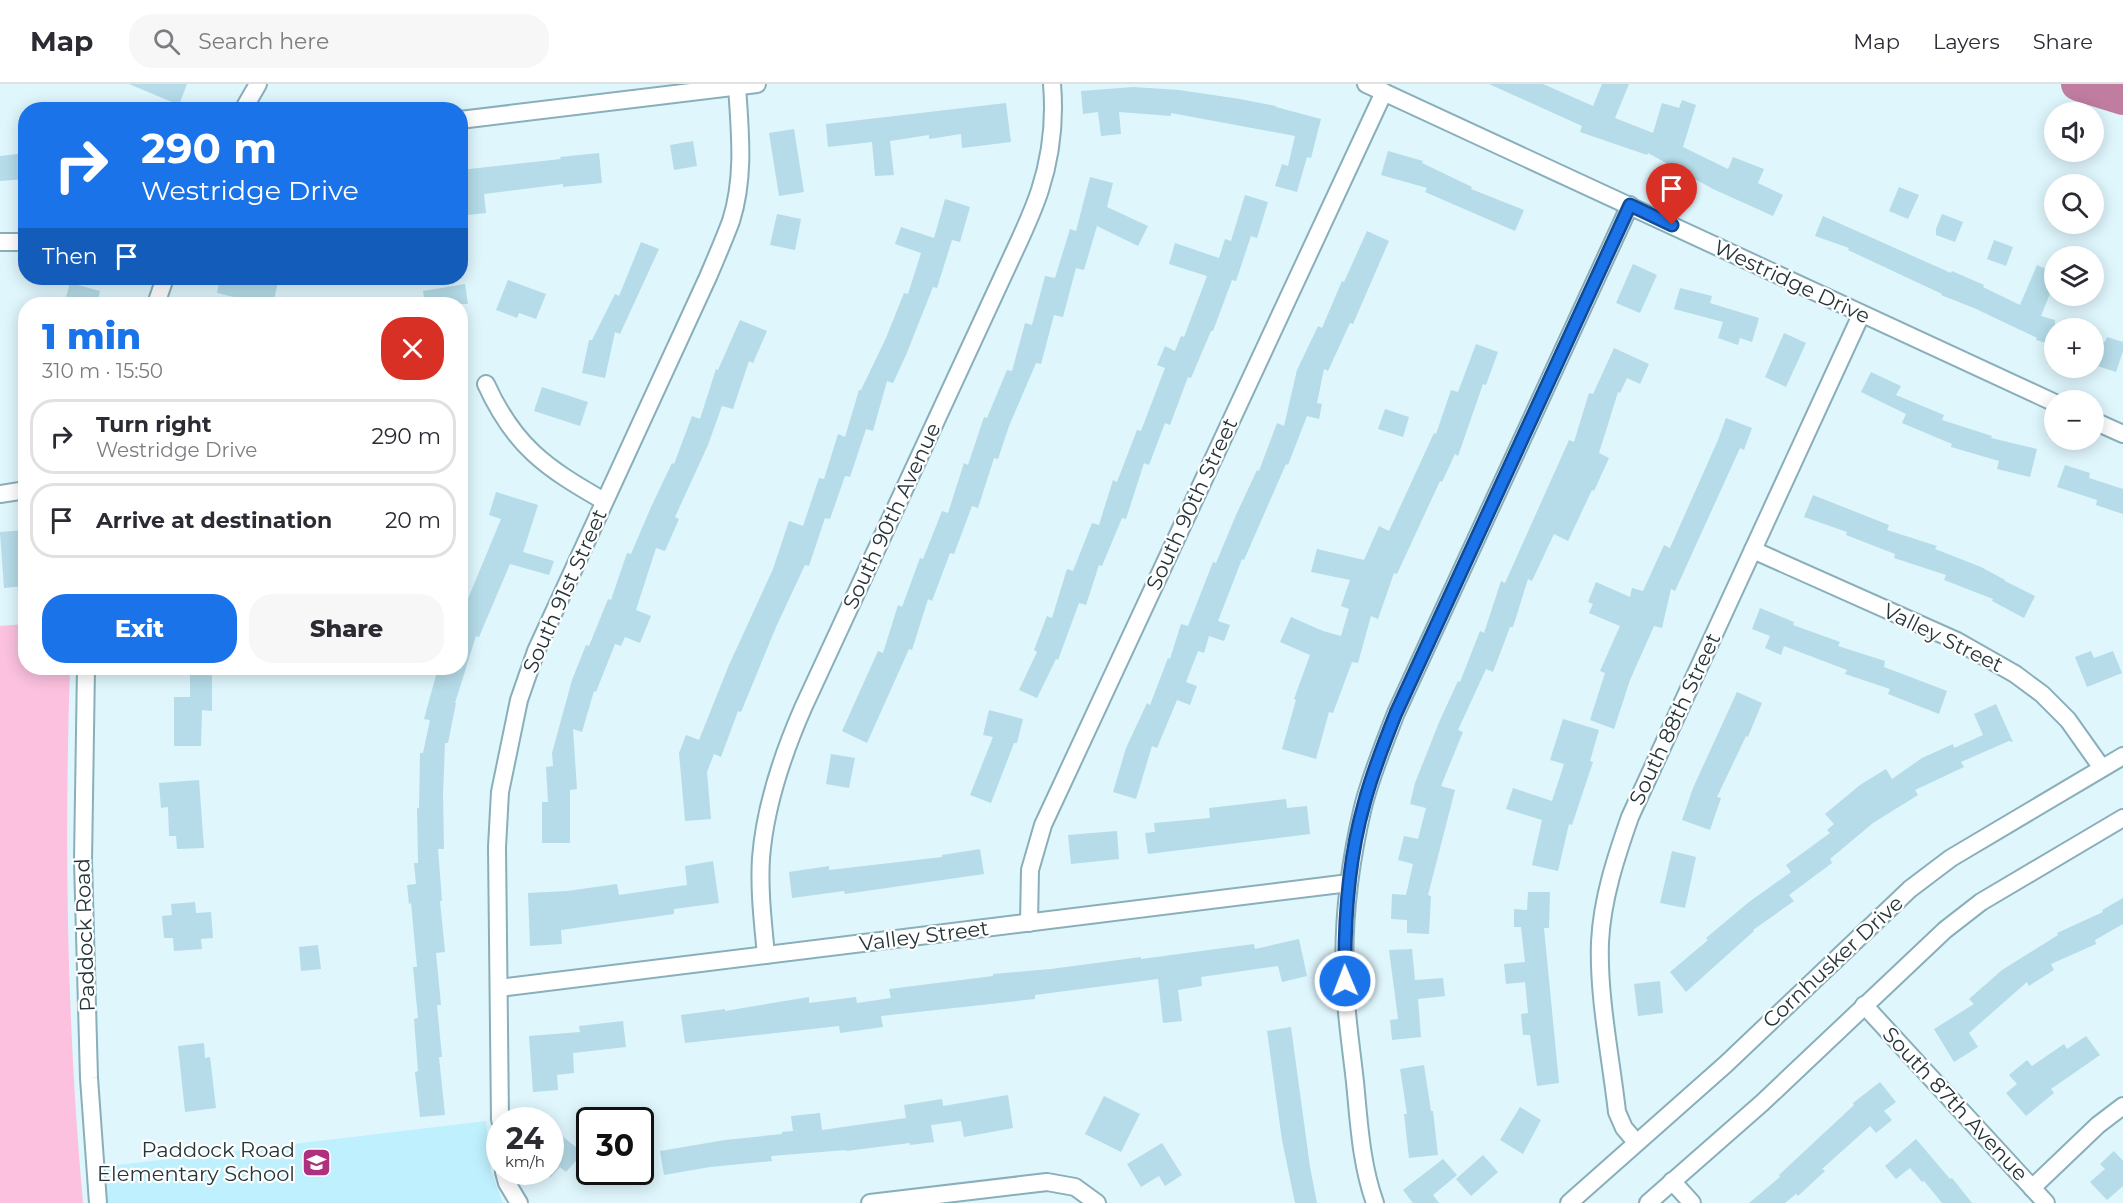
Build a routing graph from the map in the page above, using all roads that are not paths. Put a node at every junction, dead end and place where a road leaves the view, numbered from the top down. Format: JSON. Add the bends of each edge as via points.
{"nodes":[{"id":1,"x":258,"y":84,"type":"edge"},
{"id":2,"x":757,"y":84,"type":"edge"},
{"id":3,"x":1052,"y":84,"type":"edge"},
{"id":4,"x":1366,"y":84,"type":"edge"},
{"id":5,"x":737,"y":86,"type":"junction"},
{"id":6,"x":1384,"y":92,"type":"junction"},
{"id":7,"x":252,"y":102,"type":"edge"},
{"id":8,"x":468,"y":119,"type":"edge"},
{"id":9,"x":1630,"y":205,"type":"junction"},
{"id":10,"x":0,"y":242,"type":"edge"},
{"id":11,"x":18,"y":242,"type":"edge"},
{"id":12,"x":1861,"y":315,"type":"junction"},
{"id":13,"x":486,"y":384,"type":"dead end"},
{"id":14,"x":2044,"y":398,"type":"edge"},
{"id":15,"x":2104,"y":425,"type":"edge"},
{"id":16,"x":2123,"y":434,"type":"edge"},
{"id":17,"x":18,"y":491,"type":"edge"},
{"id":18,"x":0,"y":494,"type":"edge"},
{"id":19,"x":604,"y":501,"type":"junction"},
{"id":20,"x":1753,"y":550,"type":"junction"},
{"id":21,"x":86,"y":675,"type":"edge"},
{"id":22,"x":2123,"y":756,"type":"edge"},
{"id":23,"x":2102,"y":768,"type":"junction"},
{"id":24,"x":2123,"y":818,"type":"edge"},
{"id":25,"x":1349,"y":884,"type":"junction"},
{"id":26,"x":1029,"y":923,"type":"junction"},
{"id":27,"x":766,"y":955,"type":"junction"},
{"id":28,"x":499,"y":988,"type":"junction"},
{"id":29,"x":1864,"y":1005,"type":"junction"},
{"id":30,"x":2123,"y":1106,"type":"edge"},
{"id":31,"x":500,"y":1107,"type":"edge"},
{"id":32,"x":1636,"y":1142,"type":"junction"},
{"id":33,"x":1672,"y":1181,"type":"junction"},
{"id":34,"x":509,"y":1185,"type":"edge"},
{"id":35,"x":2032,"y":1188,"type":"junction"},
{"id":36,"x":98,"y":1203,"type":"edge"},
{"id":37,"x":519,"y":1203,"type":"edge"},
{"id":38,"x":870,"y":1203,"type":"edge"},
{"id":39,"x":1097,"y":1203,"type":"edge"},
{"id":40,"x":1375,"y":1203,"type":"edge"},
{"id":41,"x":1569,"y":1203,"type":"edge"},
{"id":42,"x":1648,"y":1203,"type":"edge"},
{"id":43,"x":1692,"y":1203,"type":"edge"},
{"id":44,"x":2046,"y":1203,"type":"edge"}],
"edges":[{"from":1,"to":7,"type":"street"},
{"from":2,"to":5,"type":"street"},
{"from":3,"to":27,"type":"street","name":"South 90th Avenue","via":[[1053,126],[1040,191],[778,770],[761,859]]},
{"from":4,"to":6,"type":"street","name":"Westridge Drive"},
{"from":5,"to":8,"type":"street"},
{"from":5,"to":19,"type":"street","name":"South 91st Street","via":[[741,163],[731,220]]},
{"from":6,"to":9,"type":"street","name":"Westridge Drive"},
{"from":6,"to":26,"type":"street","name":"South 90th Street","via":[[1043,825],[1030,870]]},
{"from":9,"to":12,"type":"street","name":"Westridge Drive"},
{"from":9,"to":25,"type":"street","via":[[1396,713],[1363,804]]},
{"from":10,"to":11,"type":"street"},
{"from":12,"to":14,"type":"street","name":"Westridge Drive"},
{"from":12,"to":20,"type":"street","name":"South 88th Street"},
{"from":13,"to":19,"type":"street","via":[[520,442],[563,477]]},
{"from":15,"to":16,"type":"street"},
{"from":17,"to":18,"type":"street"},
{"from":19,"to":28,"type":"street","name":"South 91st Street","via":[[536,651],[519,700],[500,792]]},
{"from":20,"to":23,"type":"street","name":"Valley Street","via":[[1957,641],[2015,674],[2068,720]]},
{"from":20,"to":32,"type":"street","name":"South 88th Street","via":[[1630,817],[1603,913],[1600,975],[1617,1112]]},
{"from":21,"to":36,"type":"street","name":"Paddock Road","via":[[82,861],[89,1078]]},
{"from":22,"to":23,"type":"street","name":"Cornhusker Drive"},
{"from":23,"to":32,"type":"street","name":"Cornhusker Drive","via":[[1951,858],[1910,889],[1726,1064]]},
{"from":24,"to":29,"type":"street","via":[[1981,902]]},
{"from":25,"to":26,"type":"street","name":"Valley Street"},
{"from":25,"to":40,"type":"street","via":[[1346,1000],[1362,1148]]},
{"from":26,"to":27,"type":"street","name":"Valley Street"},
{"from":27,"to":28,"type":"street","name":"Valley Street"},
{"from":28,"to":31,"type":"street","name":"South 91st Street"},
{"from":29,"to":33,"type":"street","via":[[1762,1104]]},
{"from":29,"to":35,"type":"street","name":"South 87th Avenue"},
{"from":30,"to":35,"type":"street"},
{"from":32,"to":41,"type":"street","name":"Cornhusker Drive"},
{"from":33,"to":42,"type":"street"},
{"from":33,"to":43,"type":"street"},
{"from":34,"to":37,"type":"street"},
{"from":35,"to":44,"type":"street","name":"South 87th Avenue"},
{"from":38,"to":39,"type":"street","via":[[1047,1182],[1075,1187]]}]}
